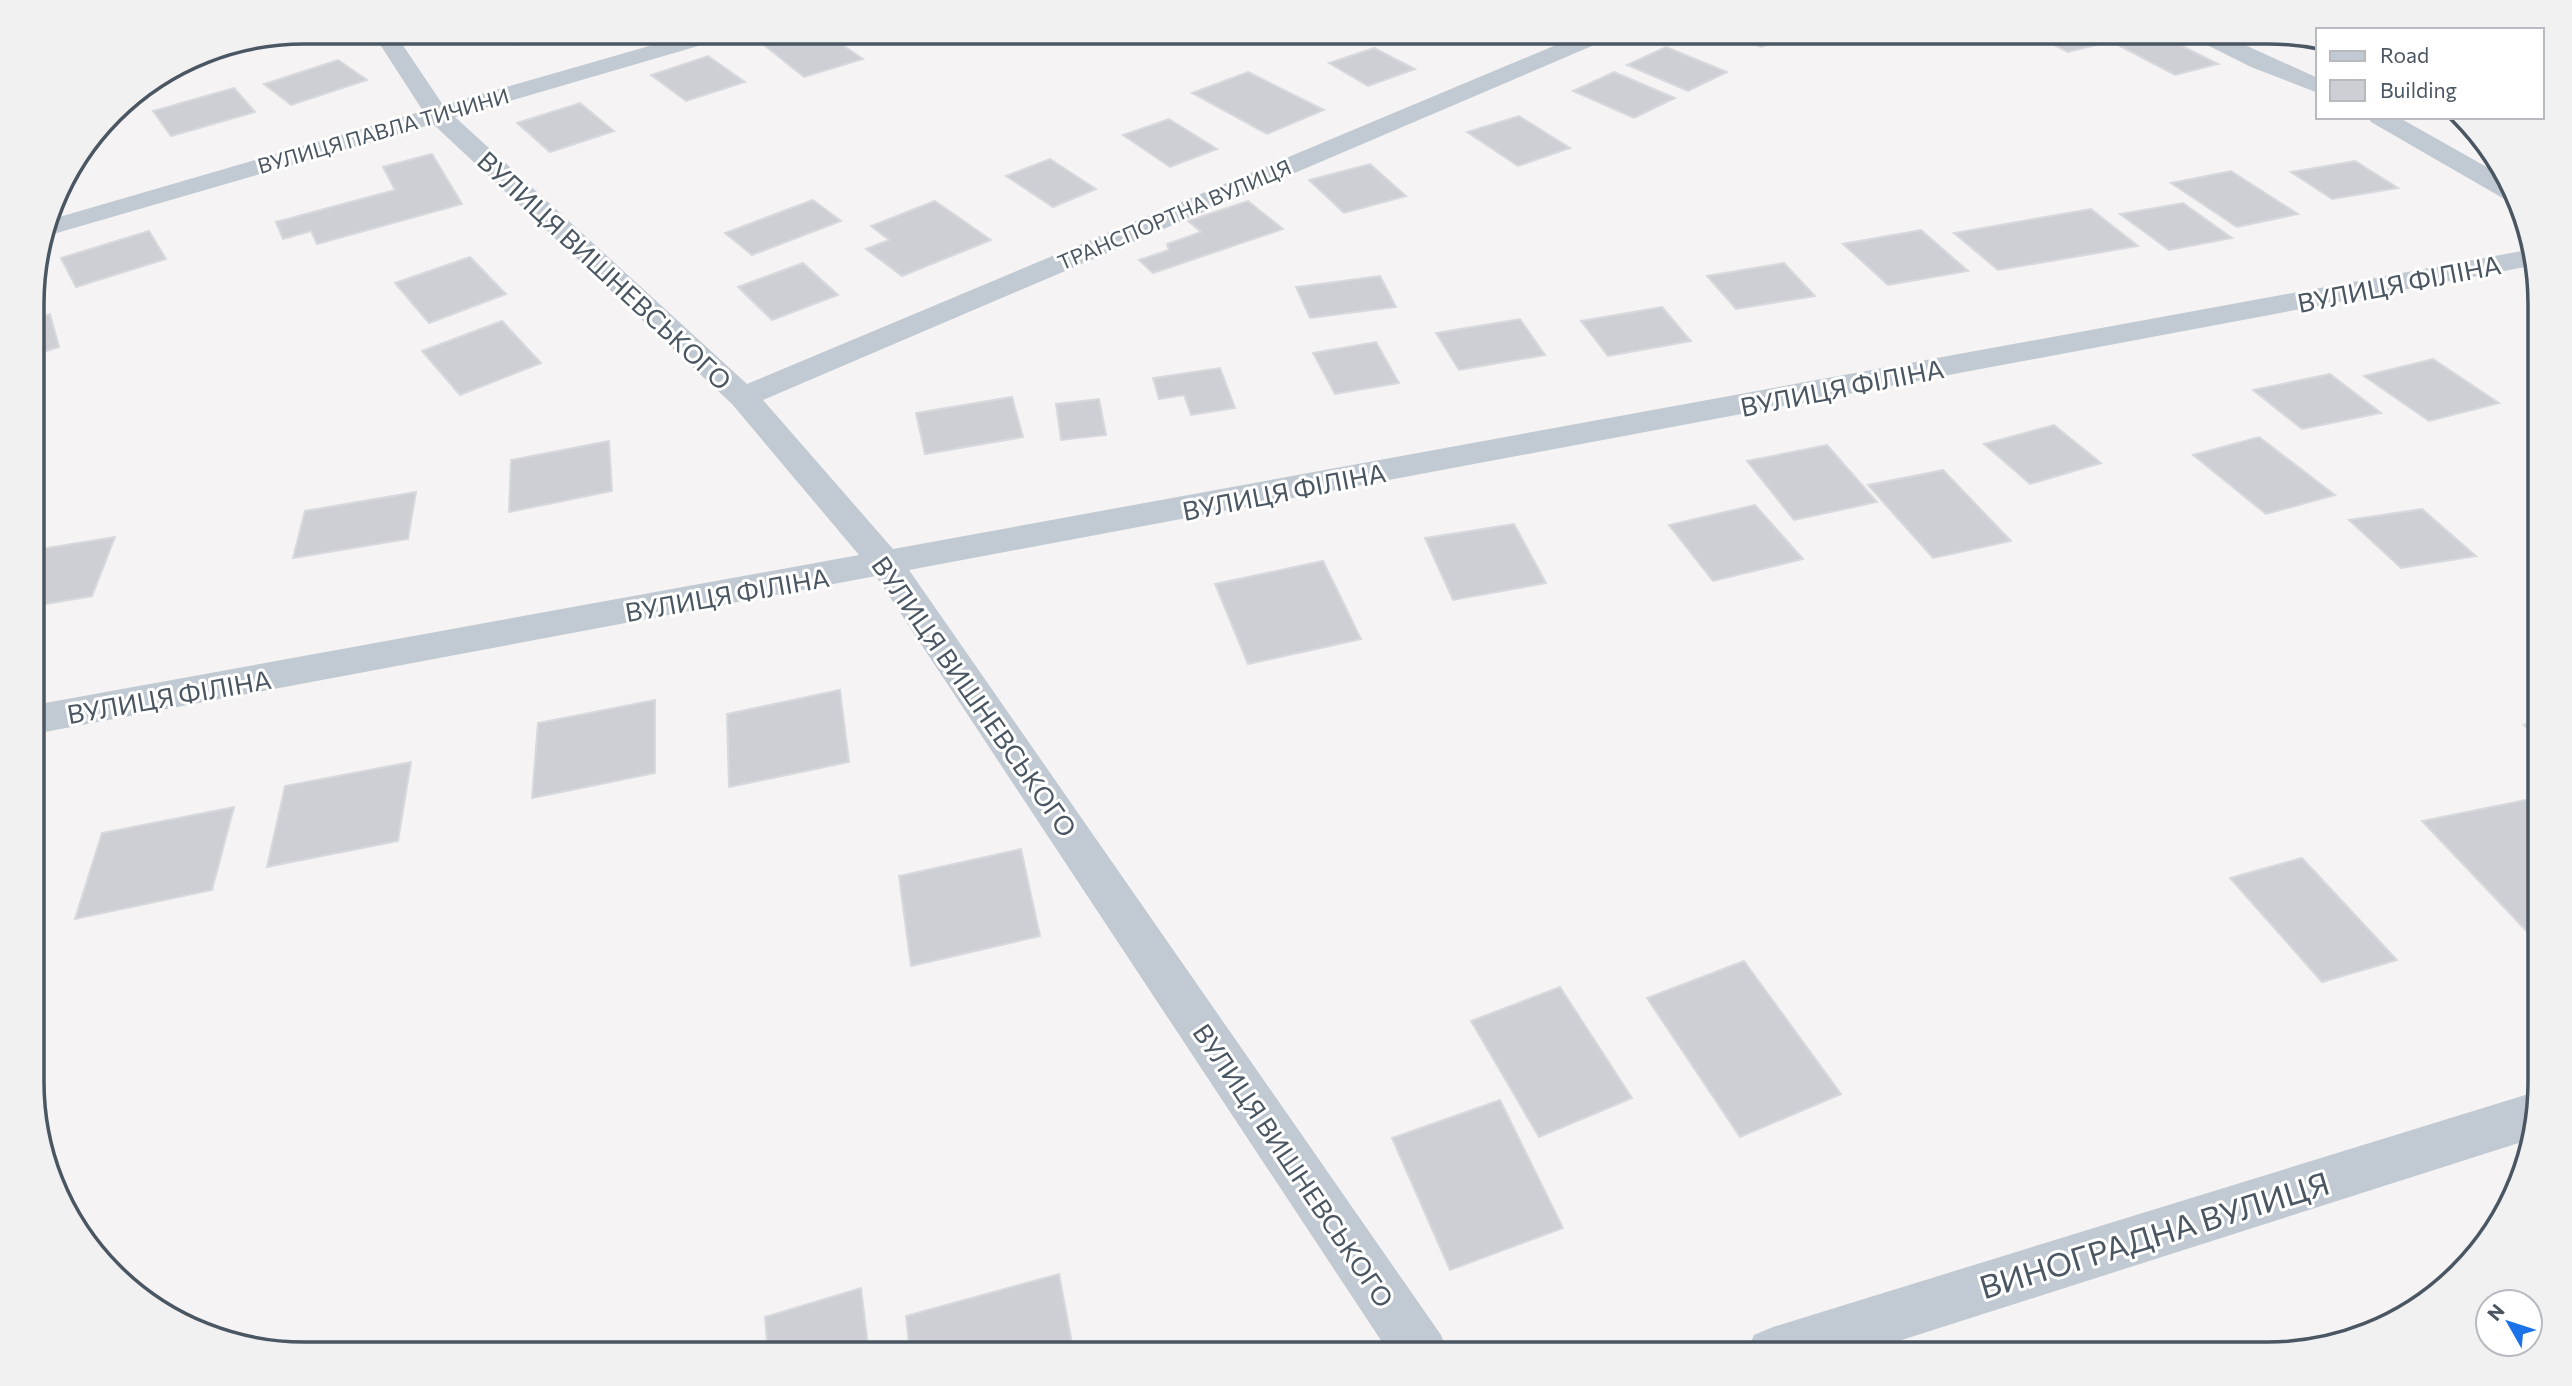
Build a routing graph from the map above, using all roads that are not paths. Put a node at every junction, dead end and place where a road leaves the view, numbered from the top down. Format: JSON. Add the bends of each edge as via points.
{"nodes":[{"id":1,"x":391,"y":44,"type":"edge"},
{"id":2,"x":679,"y":44,"type":"edge"},
{"id":3,"x":1577,"y":44,"type":"edge"},
{"id":4,"x":2223,"y":44,"type":"edge"},
{"id":5,"x":2316,"y":85,"type":"edge"},
{"id":6,"x":437,"y":114,"type":"junction"},
{"id":7,"x":2384,"y":119,"type":"edge"},
{"id":8,"x":2499,"y":185,"type":"edge"},
{"id":9,"x":56,"y":226,"type":"edge"},
{"id":10,"x":2524,"y":259,"type":"edge"},
{"id":11,"x":743,"y":397,"type":"junction"},
{"id":12,"x":887,"y":565,"type":"junction"},
{"id":13,"x":44,"y":718,"type":"edge"},
{"id":14,"x":2526,"y":1118,"type":"edge"},
{"id":15,"x":1415,"y":1342,"type":"edge"},
{"id":16,"x":1815,"y":1342,"type":"edge"}],
"edges":[{"from":1,"to":6,"type":"street","name":"ВУЛИЦЯ ВИШНЕВСЬКОГО"},
{"from":2,"to":6,"type":"street","name":"ВУЛИЦЯ ПАВЛА ТИЧИНИ"},
{"from":3,"to":11,"type":"street","name":"ТРАНСПОРТНА ВУЛИЦЯ"},
{"from":4,"to":5,"type":"street"},
{"from":6,"to":9,"type":"street","name":"ВУЛИЦЯ ПАВЛА ТИЧИНИ"},
{"from":6,"to":11,"type":"street","name":"ВУЛИЦЯ ВИШНЕВСЬКОГО"},
{"from":7,"to":8,"type":"street"},
{"from":10,"to":12,"type":"street","name":"ВУЛИЦЯ ФІЛІНА"},
{"from":11,"to":12,"type":"street","name":"ВУЛИЦЯ ВИШНЕВСЬКОГО"},
{"from":12,"to":13,"type":"street","name":"ВУЛИЦЯ ФІЛІНА"},
{"from":12,"to":15,"type":"street","name":"ВУЛИЦЯ ВИШНЕВСЬКОГО"},
{"from":14,"to":16,"type":"street","name":"ВИНОГРАДНА ВУЛИЦЯ"}]}
